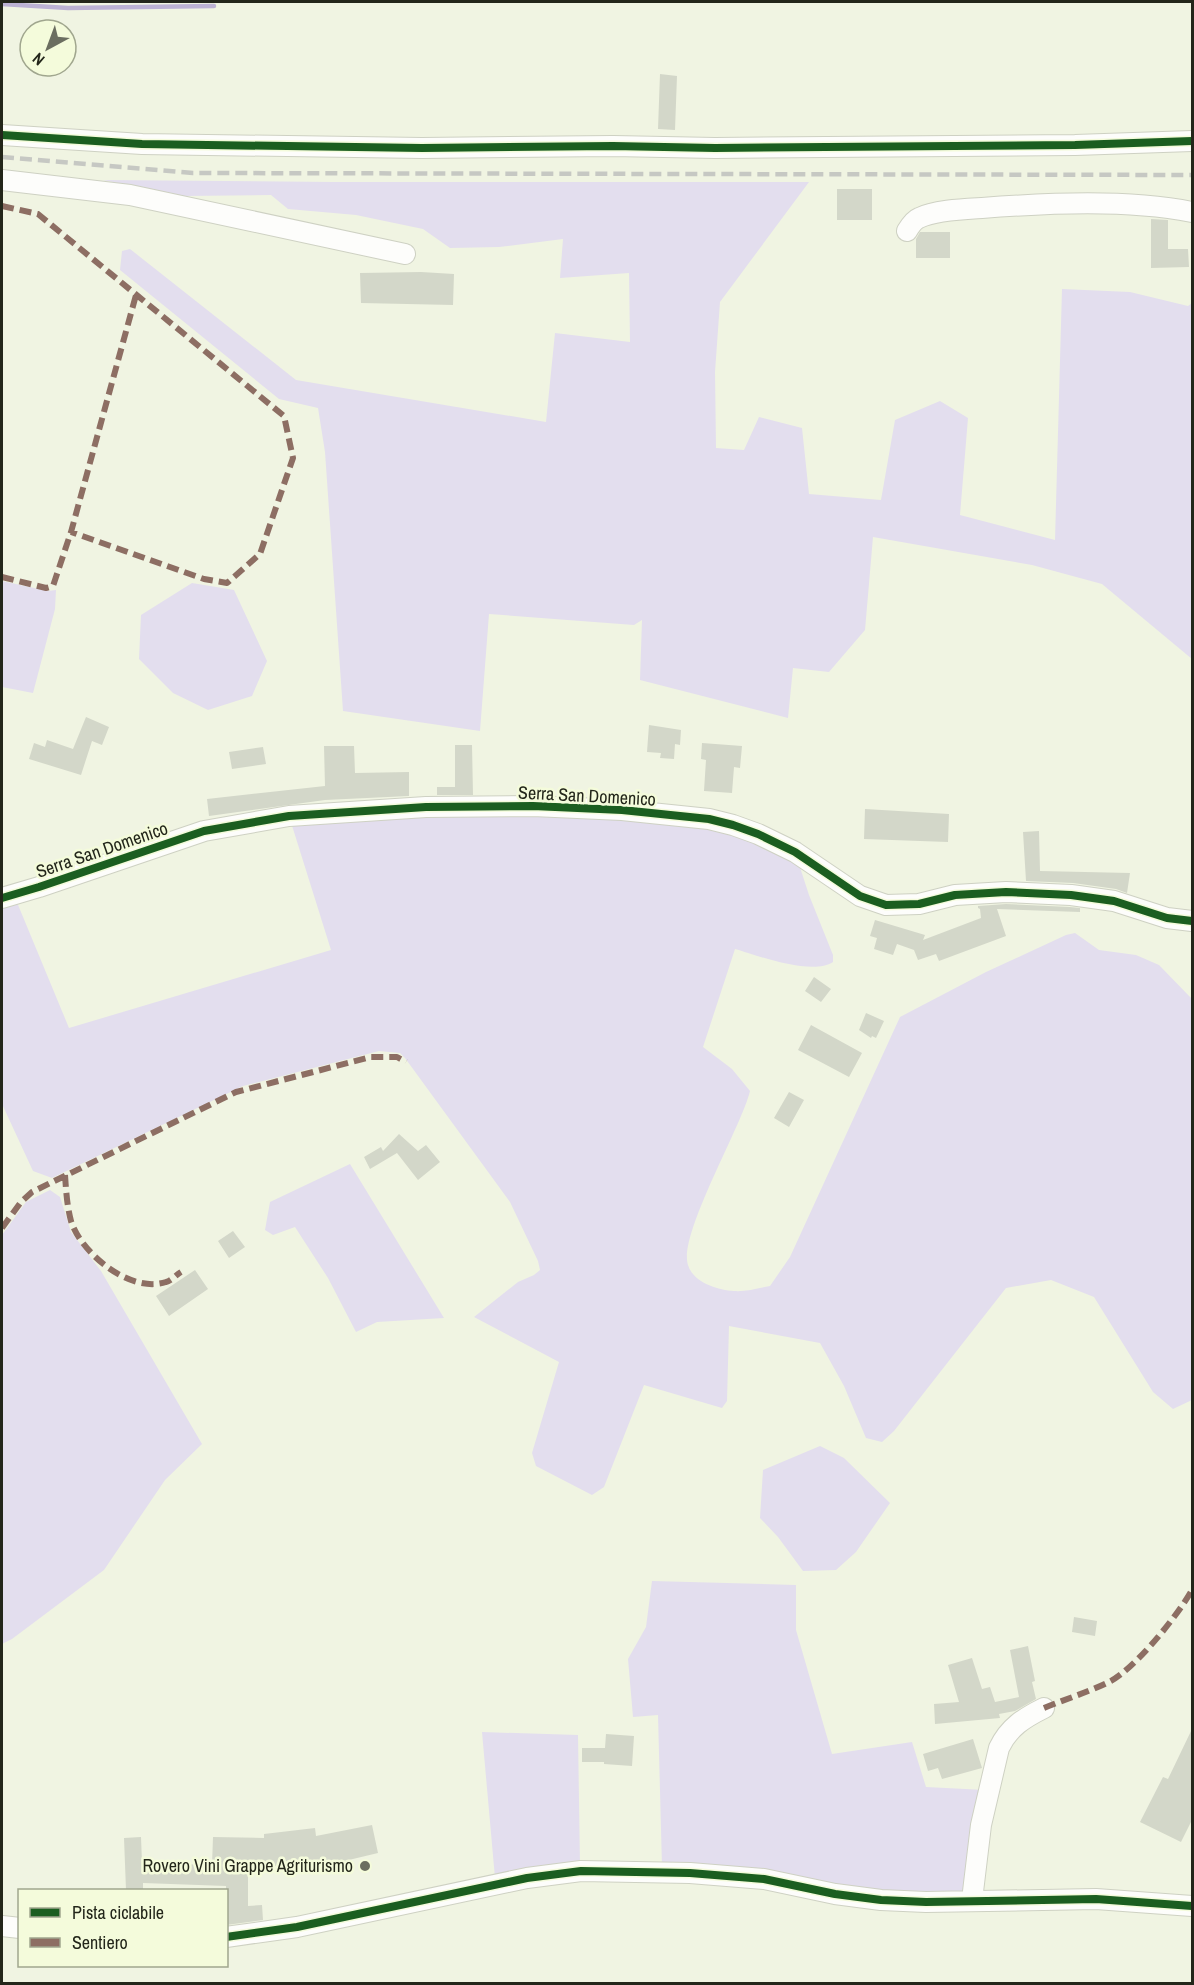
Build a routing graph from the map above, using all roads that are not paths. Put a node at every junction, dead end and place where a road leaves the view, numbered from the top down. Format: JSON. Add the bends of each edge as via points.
{"nodes":[{"id":1,"x":2,"y":135,"type":"edge"},
{"id":2,"x":1192,"y":141,"type":"edge"},
{"id":3,"x":2,"y":180,"type":"edge"},
{"id":4,"x":1192,"y":212,"type":"edge"},
{"id":5,"x":907,"y":231,"type":"dead end"},
{"id":6,"x":405,"y":254,"type":"dead end"},
{"id":7,"x":2,"y":898,"type":"edge"},
{"id":8,"x":1192,"y":921,"type":"edge"},
{"id":9,"x":1044,"y":1708,"type":"dead end"},
{"id":10,"x":972,"y":1900,"type":"junction"},
{"id":11,"x":1192,"y":1906,"type":"edge"},
{"id":12,"x":2,"y":1926,"type":"edge"},
{"id":13,"x":18,"y":1928,"type":"edge"},
{"id":14,"x":228,"y":1937,"type":"edge"}],
"edges":[{"from":1,"to":2,"type":"street","via":[[142,144],[422,148]]},
{"from":3,"to":6,"type":"street","via":[[130,195]]},
{"from":4,"to":5,"type":"street","via":[[1126,204],[1022,205],[942,212],[920,217]]},
{"from":7,"to":8,"type":"street","name":"Serra San Domenico","via":[[204,831],[289,816],[426,807],[533,806],[622,810],[733,825],[795,852],[860,896],[886,905],[1006,892],[1114,901],[1167,918]]},
{"from":9,"to":10,"type":"street","via":[[1012,1728],[999,1748],[981,1825]]},
{"from":10,"to":11,"type":"street","via":[[1096,1899]]},
{"from":10,"to":14,"type":"street","via":[[881,1900],[764,1879],[581,1871],[527,1878],[297,1927]]},
{"from":12,"to":13,"type":"street"}]}
